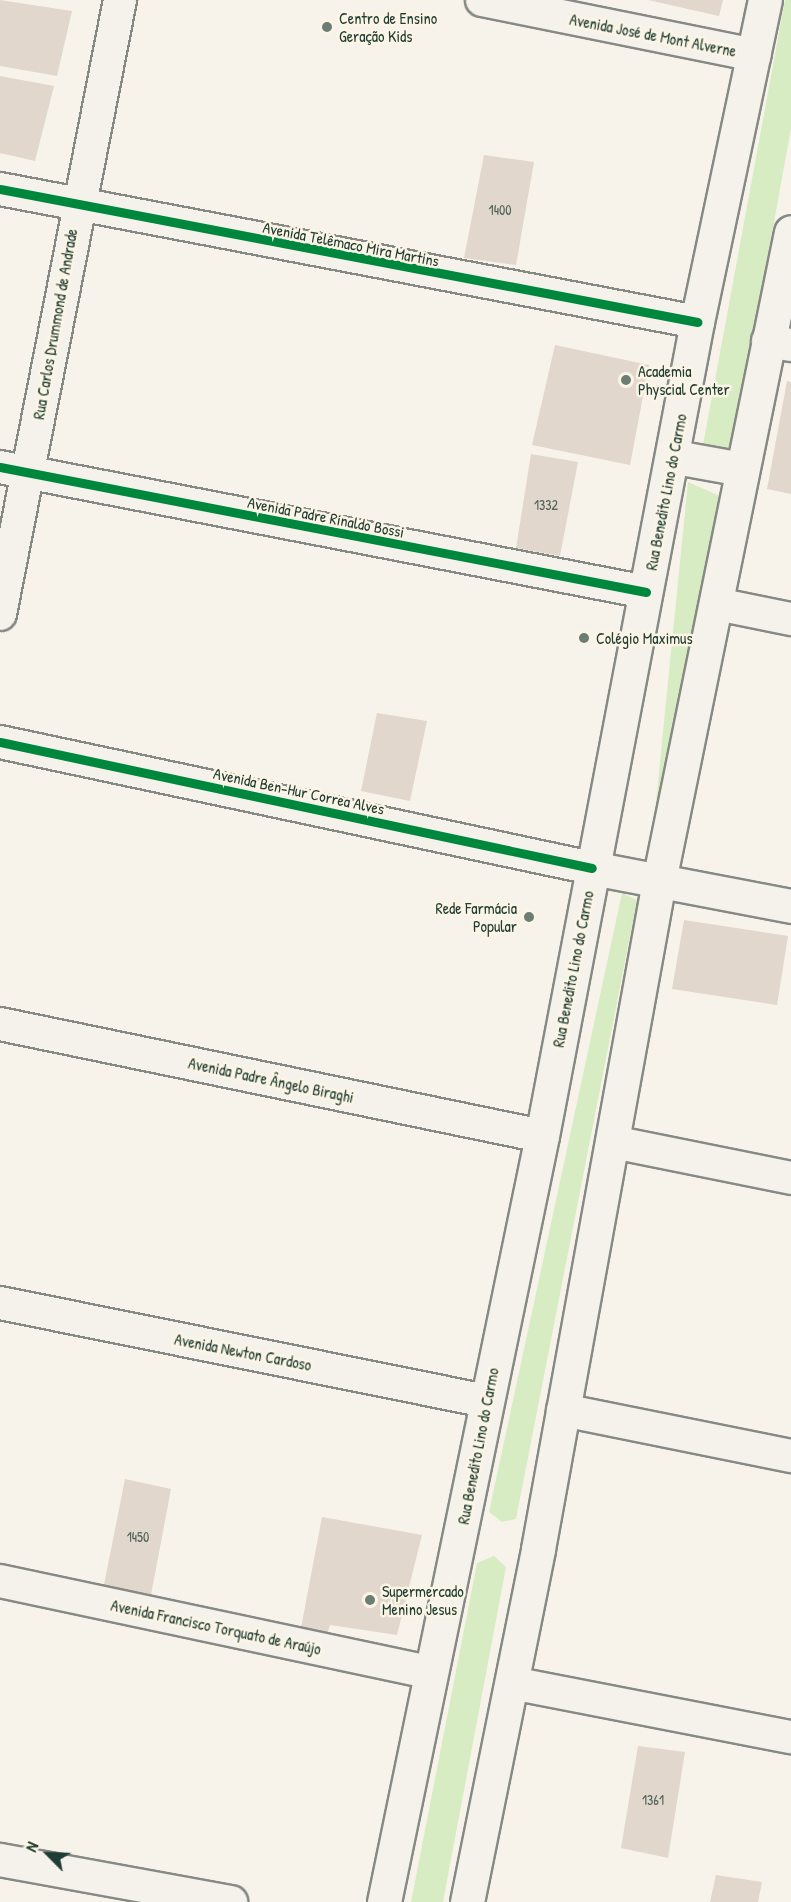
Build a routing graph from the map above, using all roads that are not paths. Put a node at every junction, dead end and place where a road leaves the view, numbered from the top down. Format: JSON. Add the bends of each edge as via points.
{"nodes":[{"id":1,"x":120,"y":0,"type":"edge"},
{"id":2,"x":482,"y":0,"type":"edge"},
{"id":3,"x":765,"y":0,"type":"edge"},
{"id":4,"x":754,"y":55,"type":"junction"},
{"id":5,"x":0,"y":189,"type":"edge"},
{"id":6,"x":76,"y":205,"type":"junction"},
{"id":7,"x":791,"y":232,"type":"edge"},
{"id":8,"x":697,"y":322,"type":"junction"},
{"id":9,"x":779,"y":343,"type":"edge"},
{"id":10,"x":675,"y":457,"type":"junction"},
{"id":11,"x":742,"y":469,"type":"junction"},
{"id":12,"x":14,"y":470,"type":"edge"},
{"id":13,"x":646,"y":592,"type":"junction"},
{"id":14,"x":717,"y":604,"type":"junction"},
{"id":15,"x":0,"y":614,"type":"edge"},
{"id":16,"x":791,"y":619,"type":"edge"},
{"id":17,"x":0,"y":742,"type":"edge"},
{"id":18,"x":592,"y":868,"type":"junction"},
{"id":19,"x":659,"y":881,"type":"junction"},
{"id":20,"x":791,"y":906,"type":"edge"},
{"id":21,"x":0,"y":1024,"type":"edge"},
{"id":22,"x":542,"y":1136,"type":"junction"},
{"id":23,"x":613,"y":1142,"type":"junction"},
{"id":24,"x":791,"y":1178,"type":"edge"},
{"id":25,"x":0,"y":1303,"type":"edge"},
{"id":26,"x":486,"y":1401,"type":"junction"},
{"id":27,"x":563,"y":1410,"type":"junction"},
{"id":28,"x":791,"y":1456,"type":"edge"},
{"id":29,"x":0,"y":1581,"type":"edge"},
{"id":30,"x":431,"y":1673,"type":"junction"},
{"id":31,"x":512,"y":1683,"type":"junction"},
{"id":32,"x":791,"y":1737,"type":"edge"},
{"id":33,"x":0,"y":1860,"type":"edge"},
{"id":34,"x":231,"y":1902,"type":"edge"},
{"id":35,"x":384,"y":1902,"type":"edge"},
{"id":36,"x":467,"y":1902,"type":"edge"}],
"edges":[{"from":1,"to":6,"type":"street","name":"Rua Carlos Drummond de Andrade"},
{"from":2,"to":4,"type":"street","name":"Avenida José de Mont Alverne"},
{"from":3,"to":4,"type":"main road","name":"Rua Benedito Lino do Carmo"},
{"from":4,"to":8,"type":"main road","name":"Rua Benedito Lino do Carmo"},
{"from":5,"to":6,"type":"street","name":"Avenida Telêmaco Mira Martins"},
{"from":6,"to":8,"type":"street","name":"Avenida Telêmaco Mira Martins"},
{"from":6,"to":12,"type":"street","name":"Rua Carlos Drummond de Andrade"},
{"from":7,"to":9,"type":"main road"},
{"from":8,"to":10,"type":"main road","name":"Rua Benedito Lino do Carmo"},
{"from":9,"to":11,"type":"main road"},
{"from":10,"to":11,"type":"main road"},
{"from":10,"to":13,"type":"main road","name":"Rua Benedito Lino do Carmo"},
{"from":11,"to":14,"type":"main road"},
{"from":12,"to":13,"type":"street","name":"Avenida Padre Rinaldo Bossi"},
{"from":12,"to":15,"type":"street","name":"Rua Carlos Drummond de Andrade"},
{"from":13,"to":18,"type":"main road","name":"Rua Benedito Lino do Carmo"},
{"from":14,"to":16,"type":"street"},
{"from":14,"to":19,"type":"main road"},
{"from":17,"to":18,"type":"street","name":"Avenida Ben-Hur Correa Alves"},
{"from":18,"to":19,"type":"main road"},
{"from":18,"to":22,"type":"main road","name":"Rua Benedito Lino do Carmo"},
{"from":19,"to":20,"type":"main road"},
{"from":19,"to":23,"type":"main road"},
{"from":21,"to":22,"type":"street","name":"Avenida Padre Ângelo Biraghi"},
{"from":22,"to":26,"type":"main road","name":"Rua Benedito Lino do Carmo"},
{"from":23,"to":24,"type":"street"},
{"from":23,"to":27,"type":"main road"},
{"from":25,"to":26,"type":"street","name":"Avenida Newton Cardoso"},
{"from":26,"to":30,"type":"main road","name":"Rua Benedito Lino do Carmo"},
{"from":27,"to":28,"type":"street"},
{"from":27,"to":31,"type":"main road"},
{"from":29,"to":30,"type":"street","name":"Avenida Francisco Torquato de Araújo"},
{"from":30,"to":35,"type":"main road","name":"Rua Benedito Lino do Carmo"},
{"from":31,"to":32,"type":"street"},
{"from":31,"to":36,"type":"main road"},
{"from":33,"to":34,"type":"street"}]}
